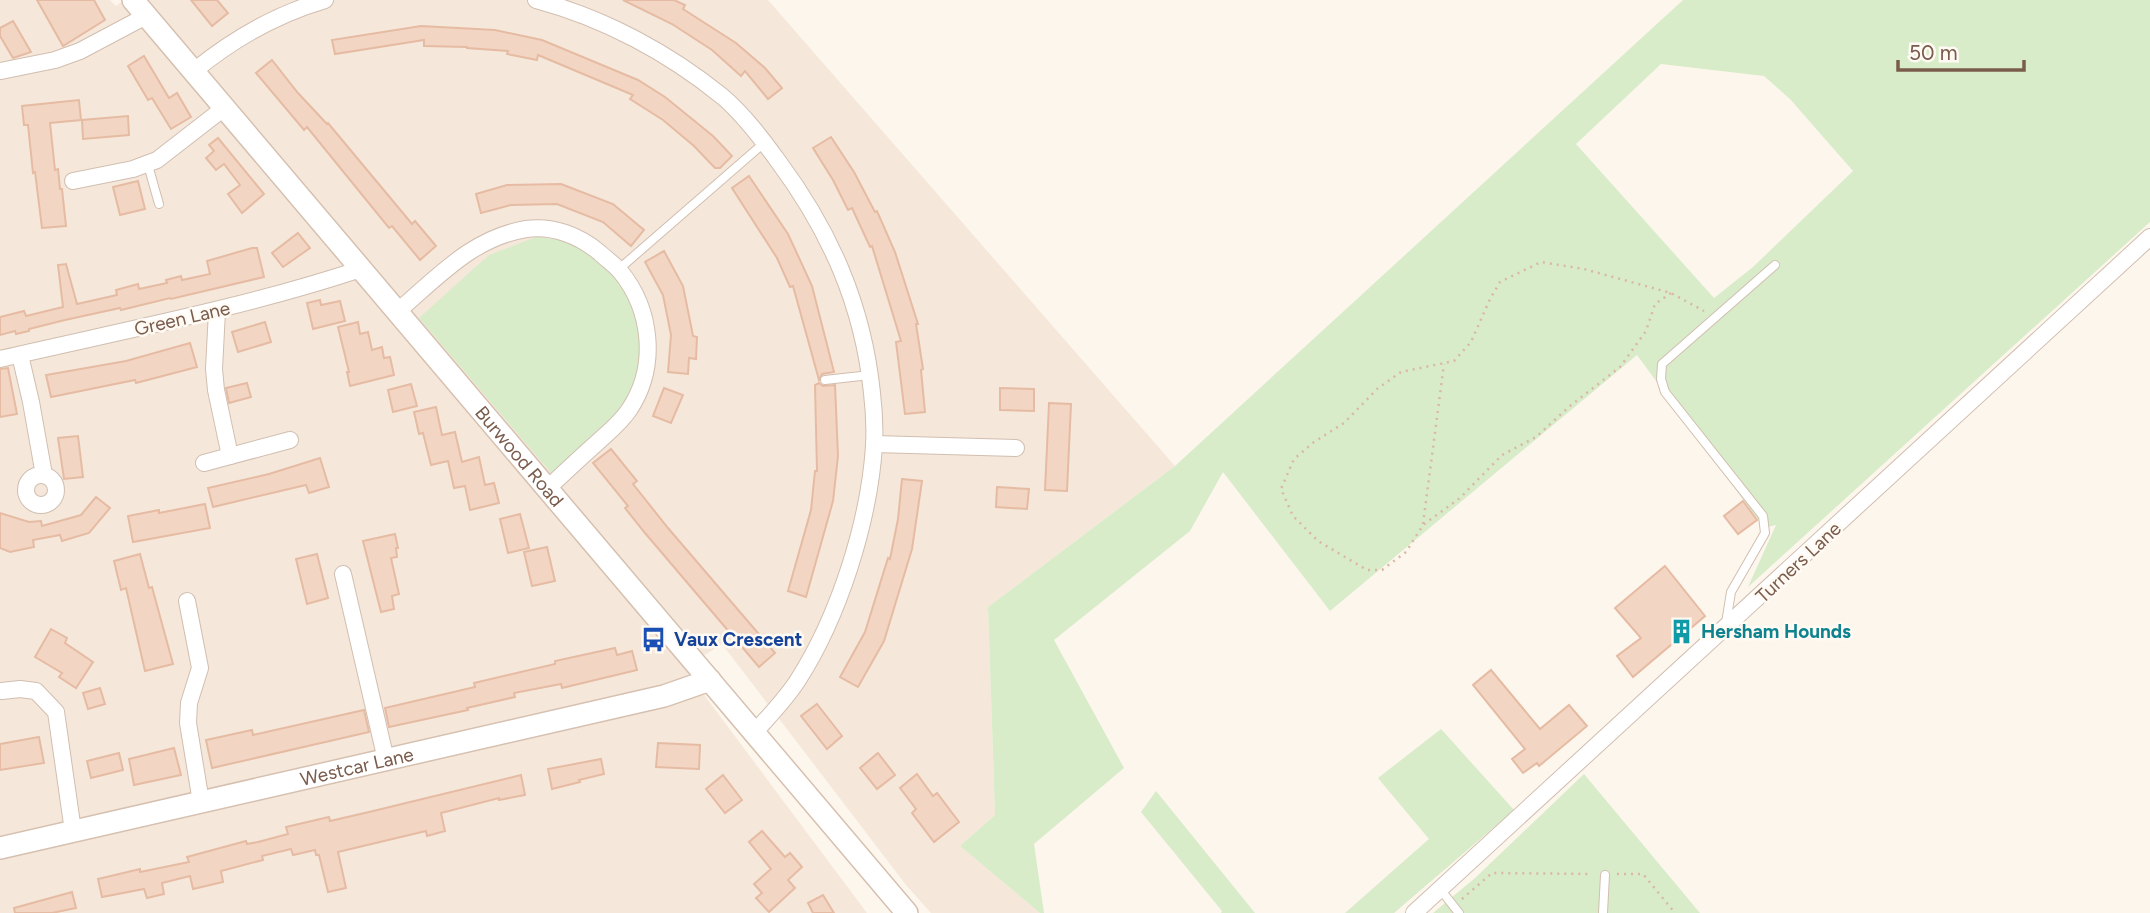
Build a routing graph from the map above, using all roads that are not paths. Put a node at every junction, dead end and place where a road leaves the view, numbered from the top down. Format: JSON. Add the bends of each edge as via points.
{"nodes":[{"id":1,"x":325,"y":0,"type":"edge"},
{"id":2,"x":537,"y":0,"type":"edge"},
{"id":3,"x":139,"y":8,"type":"edge"},
{"id":4,"x":1,"y":71,"type":"edge"},
{"id":5,"x":194,"y":71,"type":"junction"},
{"id":6,"x":224,"y":108,"type":"junction"},
{"id":7,"x":764,"y":142,"type":"junction"},
{"id":8,"x":148,"y":164,"type":"junction"},
{"id":9,"x":73,"y":181,"type":"dead end"},
{"id":10,"x":159,"y":204,"type":"dead end"},
{"id":11,"x":2150,"y":237,"type":"edge"},
{"id":12,"x":1775,"y":265,"type":"dead end"},
{"id":13,"x":361,"y":270,"type":"junction"},
{"id":14,"x":619,"y":270,"type":"junction"},
{"id":15,"x":218,"y":311,"type":"junction"},
{"id":16,"x":398,"y":311,"type":"junction"},
{"id":17,"x":20,"y":355,"type":"junction"},
{"id":18,"x":0,"y":359,"type":"edge"},
{"id":19,"x":870,"y":375,"type":"junction"},
{"id":20,"x":825,"y":380,"type":"dead end"},
{"id":21,"x":290,"y":440,"type":"dead end"},
{"id":22,"x":874,"y":444,"type":"junction"},
{"id":23,"x":1016,"y":449,"type":"dead end"},
{"id":24,"x":230,"y":456,"type":"junction"},
{"id":25,"x":204,"y":463,"type":"dead end"},
{"id":26,"x":44,"y":475,"type":"dead end"},
{"id":27,"x":548,"y":488,"type":"junction"},
{"id":28,"x":343,"y":574,"type":"dead end"},
{"id":29,"x":187,"y":601,"type":"dead end"},
{"id":30,"x":1724,"y":630,"type":"junction"},
{"id":31,"x":710,"y":680,"type":"junction"},
{"id":32,"x":2,"y":691,"type":"dead end"},
{"id":33,"x":754,"y":733,"type":"junction"},
{"id":34,"x":386,"y":760,"type":"junction"},
{"id":35,"x":201,"y":802,"type":"junction"},
{"id":36,"x":73,"y":831,"type":"junction"},
{"id":37,"x":0,"y":848,"type":"edge"},
{"id":38,"x":1605,"y":875,"type":"road end"},
{"id":39,"x":1440,"y":890,"type":"junction"},
{"id":40,"x":1457,"y":910,"type":"edge"},
{"id":41,"x":907,"y":913,"type":"edge"},
{"id":42,"x":1414,"y":913,"type":"edge"},
{"id":43,"x":1603,"y":913,"type":"edge"}],
"edges":[{"from":1,"to":5,"type":"street","via":[[238,39]]},
{"from":2,"to":7,"type":"street","via":[[596,20],[655,50],[723,98]]},
{"from":3,"to":4,"type":"street","via":[[80,51]]},
{"from":3,"to":5,"type":"street","name":"Burwood Road"},
{"from":5,"to":6,"type":"street","name":"Burwood Road"},
{"from":6,"to":8,"type":"street"},
{"from":6,"to":13,"type":"street","name":"Burwood Road"},
{"from":7,"to":14,"type":"lane"},
{"from":7,"to":19,"type":"street","via":[[802,194],[835,256],[853,298]]},
{"from":8,"to":9,"type":"street"},
{"from":8,"to":10,"type":"lane"},
{"from":11,"to":30,"type":"street","name":"Turners Lane"},
{"from":12,"to":30,"type":"lane","via":[[1662,364],[1665,392],[1763,516],[1765,533],[1731,592]]},
{"from":13,"to":15,"type":"street","name":"Green Lane"},
{"from":13,"to":16,"type":"street","name":"Burwood Road"},
{"from":14,"to":16,"type":"street","via":[[586,241],[559,230],[529,229],[492,238],[468,252]]},
{"from":14,"to":27,"type":"street","via":[[633,289],[649,336],[644,377],[618,424]]},
{"from":15,"to":17,"type":"street","name":"Green Lane"},
{"from":15,"to":24,"type":"street","via":[[214,369]]},
{"from":16,"to":27,"type":"street","name":"Burwood Road"},
{"from":17,"to":18,"type":"street","name":"Green Lane"},
{"from":17,"to":26,"type":"street"},
{"from":19,"to":20,"type":"lane"},
{"from":19,"to":22,"type":"street"},
{"from":21,"to":24,"type":"street"},
{"from":22,"to":23,"type":"street"},
{"from":22,"to":33,"type":"street","via":[[862,524],[828,626],[796,683]]},
{"from":24,"to":25,"type":"street"},
{"from":27,"to":31,"type":"street","name":"Burwood Road"},
{"from":28,"to":34,"type":"street"},
{"from":29,"to":35,"type":"street","via":[[200,668],[188,723]]},
{"from":30,"to":39,"type":"street","name":"Turners Lane"},
{"from":31,"to":33,"type":"street","name":"Burwood Road"},
{"from":31,"to":34,"type":"street","name":"Westcar Lane","via":[[664,696]]},
{"from":32,"to":36,"type":"street","via":[[36,691],[56,712]]},
{"from":33,"to":41,"type":"street","name":"Burwood Road"},
{"from":34,"to":35,"type":"street","name":"Westcar Lane"},
{"from":35,"to":36,"type":"street","name":"Westcar Lane"},
{"from":36,"to":37,"type":"street","name":"Westcar Lane"},
{"from":38,"to":43,"type":"lane"},
{"from":39,"to":40,"type":"lane"},
{"from":39,"to":42,"type":"street","name":"Turners Lane"}]}
